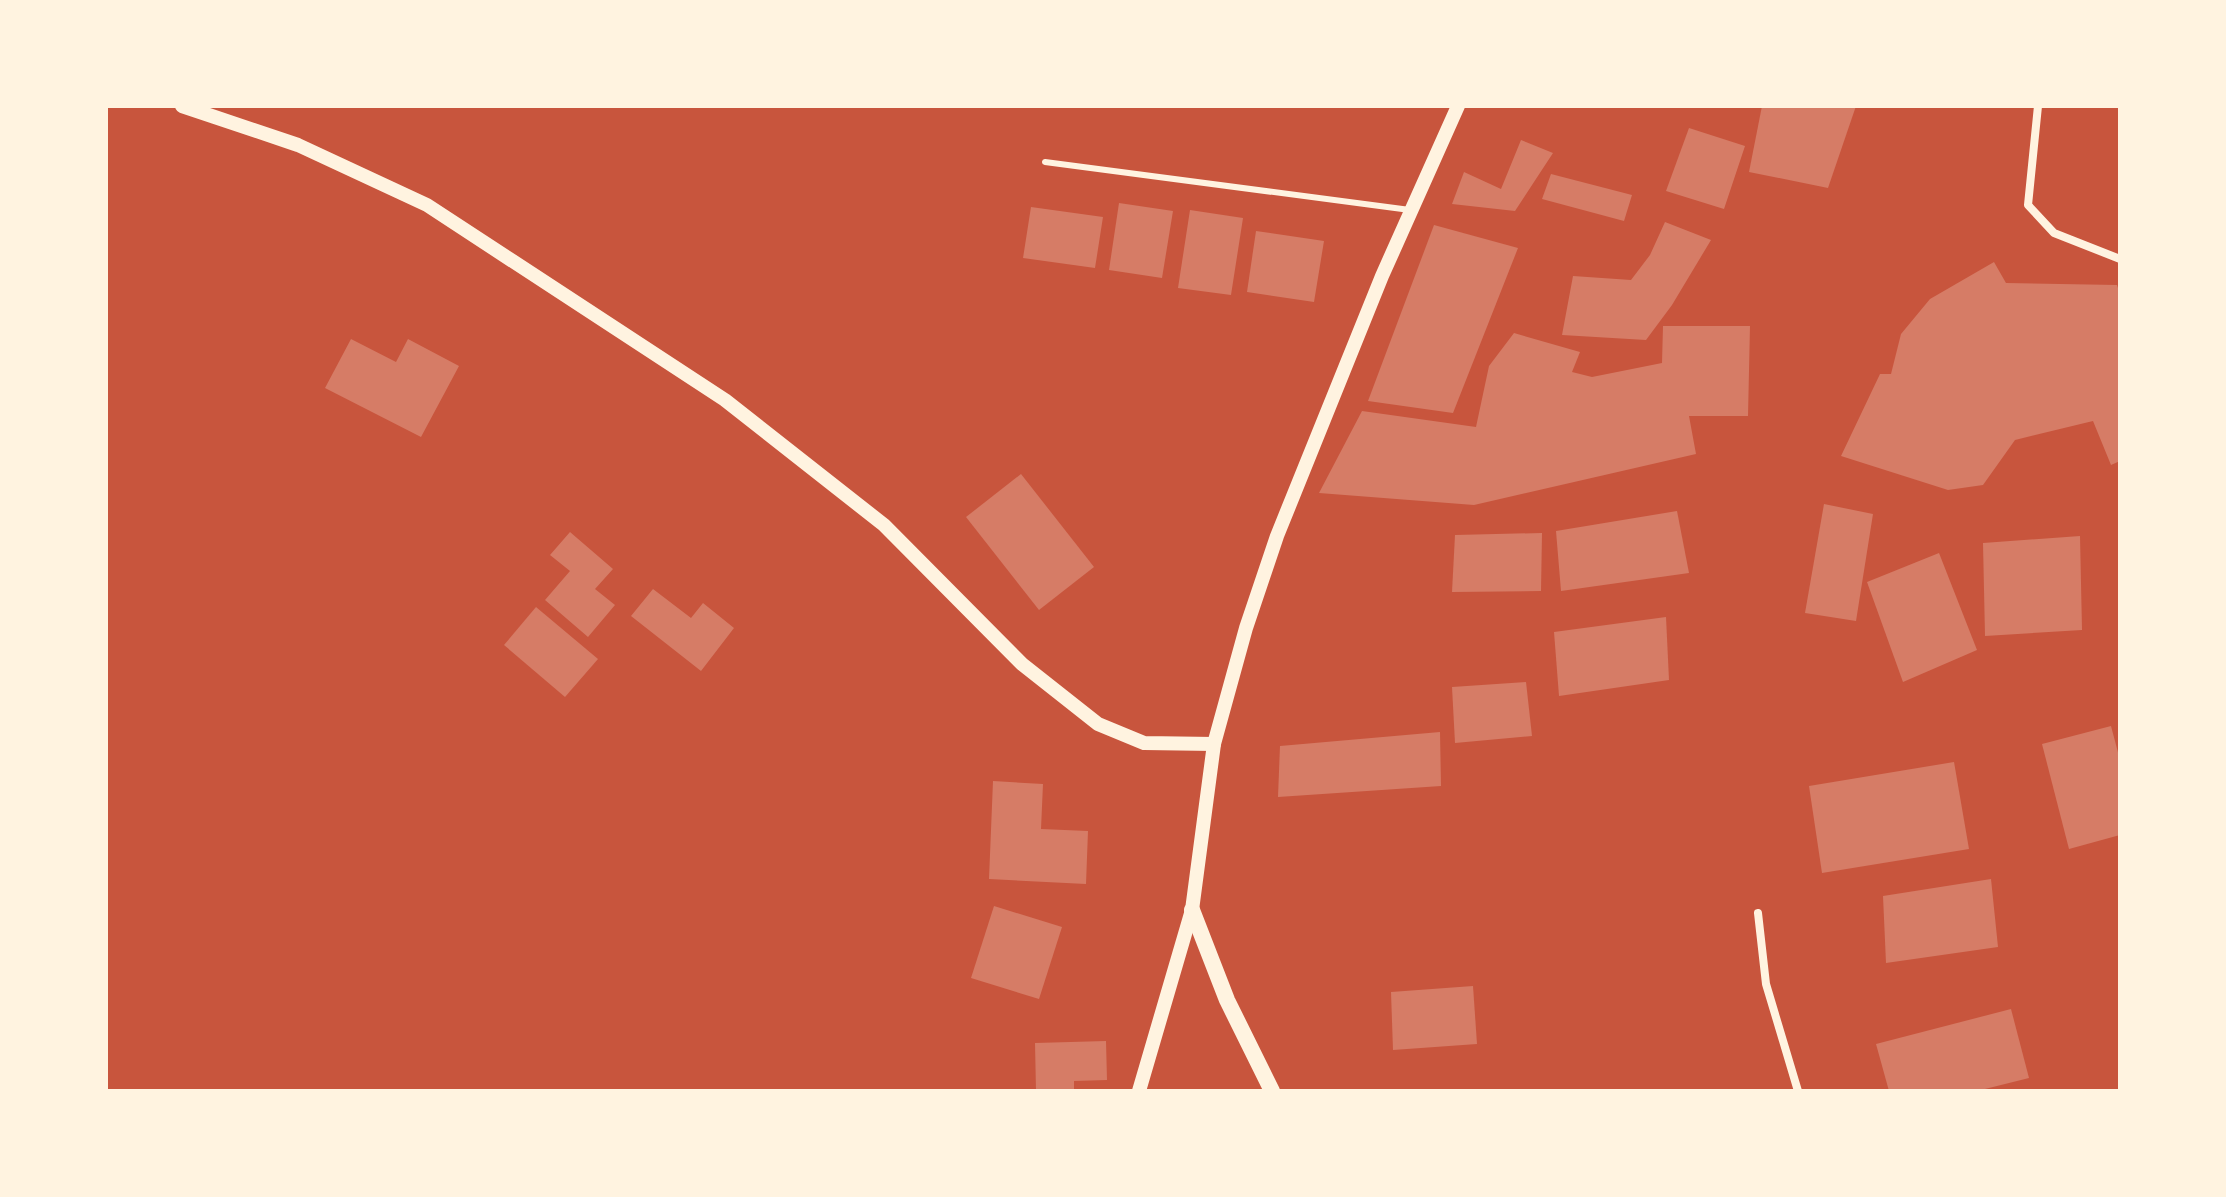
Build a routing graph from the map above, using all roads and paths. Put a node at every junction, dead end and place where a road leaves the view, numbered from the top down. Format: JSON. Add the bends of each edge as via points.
{"nodes":[{"id":1,"x":182,"y":106,"type":"edge"},
{"id":2,"x":1458,"y":106,"type":"edge"},
{"id":3,"x":2038,"y":106,"type":"edge"},
{"id":4,"x":1045,"y":162,"type":"dead end"},
{"id":5,"x":1410,"y":210,"type":"junction"},
{"id":6,"x":2120,"y":259,"type":"edge"},
{"id":7,"x":1214,"y":744,"type":"junction"},
{"id":8,"x":1192,"y":910,"type":"junction"},
{"id":9,"x":1758,"y":913,"type":"dead end"},
{"id":10,"x":1139,"y":1091,"type":"edge"},
{"id":11,"x":1272,"y":1091,"type":"edge"},
{"id":12,"x":1798,"y":1091,"type":"edge"}],
"edges":[{"from":1,"to":7,"type":"street","via":[[298,145],[427,205],[725,400],[884,525],[1022,664],[1098,724],[1144,743]]},
{"from":2,"to":5,"type":"street"},
{"from":3,"to":6,"type":"street","via":[[2028,205],[2054,233]]},
{"from":4,"to":5,"type":"lane"},
{"from":5,"to":7,"type":"street","via":[[1277,536]]},
{"from":7,"to":8,"type":"street"},
{"from":8,"to":10,"type":"street"},
{"from":8,"to":11,"type":"main road","via":[[1227,1000]]},
{"from":9,"to":12,"type":"street","via":[[1766,984]]}]}
